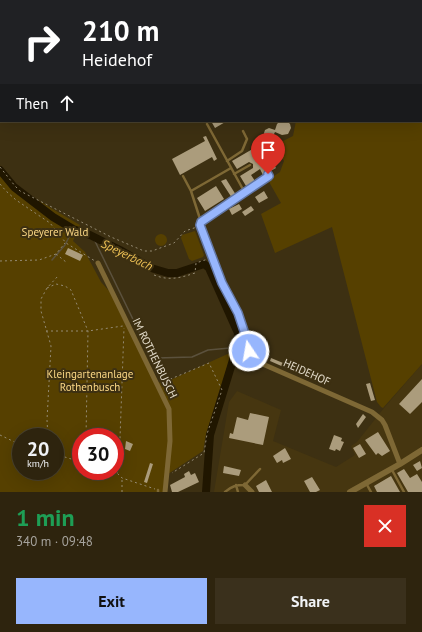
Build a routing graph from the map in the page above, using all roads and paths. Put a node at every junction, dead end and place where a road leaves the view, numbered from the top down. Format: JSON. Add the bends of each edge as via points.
{"nodes":[{"id":1,"x":207,"y":124,"type":"dead end"},
{"id":2,"x":243,"y":131,"type":"dead end"},
{"id":3,"x":227,"y":161,"type":"junction"},
{"id":4,"x":250,"y":165,"type":"dead end"},
{"id":5,"x":0,"y":167,"type":"edge"},
{"id":6,"x":231,"y":168,"type":"junction"},
{"id":7,"x":234,"y":174,"type":"junction"},
{"id":8,"x":268,"y":174,"type":"dead end"},
{"id":9,"x":183,"y":176,"type":"dead end"},
{"id":10,"x":0,"y":184,"type":"edge"},
{"id":11,"x":191,"y":191,"type":"junction"},
{"id":12,"x":245,"y":192,"type":"junction"},
{"id":13,"x":201,"y":224,"type":"junction"},
{"id":14,"x":67,"y":243,"type":"junction"},
{"id":15,"x":57,"y":255,"type":"junction"},
{"id":16,"x":212,"y":258,"type":"junction"},
{"id":17,"x":0,"y":261,"type":"edge"},
{"id":18,"x":66,"y":262,"type":"dead end"},
{"id":19,"x":98,"y":263,"type":"joint"},
{"id":20,"x":154,"y":275,"type":"dead end"},
{"id":21,"x":58,"y":276,"type":"dead end"},
{"id":22,"x":47,"y":288,"type":"junction"},
{"id":23,"x":124,"y":325,"type":"junction"},
{"id":24,"x":46,"y":331,"type":"junction"},
{"id":25,"x":88,"y":331,"type":"junction"},
{"id":26,"x":134,"y":337,"type":"junction"},
{"id":27,"x":158,"y":384,"type":"junction"},
{"id":28,"x":47,"y":428,"type":"edge"},
{"id":29,"x":86,"y":428,"type":"edge"},
{"id":30,"x":120,"y":428,"type":"edge"},
{"id":31,"x":0,"y":435,"type":"edge"},
{"id":32,"x":12,"y":441,"type":"edge"},
{"id":33,"x":422,"y":450,"type":"edge"},
{"id":34,"x":400,"y":464,"type":"junction"},
{"id":35,"x":260,"y":469,"type":"dead end"},
{"id":36,"x":391,"y":469,"type":"junction"},
{"id":37,"x":166,"y":476,"type":"junction"},
{"id":38,"x":124,"y":479,"type":"edge"},
{"id":39,"x":122,"y":480,"type":"edge"},
{"id":40,"x":366,"y":483,"type":"junction"},
{"id":41,"x":236,"y":485,"type":"junction"},
{"id":42,"x":245,"y":485,"type":"junction"},
{"id":43,"x":158,"y":491,"type":"edge"},
{"id":44,"x":122,"y":492,"type":"edge"},
{"id":45,"x":165,"y":492,"type":"edge"},
{"id":46,"x":226,"y":492,"type":"edge"},
{"id":47,"x":238,"y":492,"type":"edge"},
{"id":48,"x":252,"y":492,"type":"edge"},
{"id":49,"x":350,"y":492,"type":"edge"},
{"id":50,"x":371,"y":492,"type":"edge"},
{"id":51,"x":404,"y":492,"type":"edge"}],
"edges":[{"from":1,"to":3,"type":"lane"},
{"from":2,"to":3,"type":"lane","via":[[247,139],[242,151]]},
{"from":3,"to":6,"type":"lane"},
{"from":4,"to":7,"type":"lane"},
{"from":5,"to":13,"type":"path","via":[[20,191],[144,251],[152,251],[174,243],[185,231]]},
{"from":6,"to":7,"type":"lane"},
{"from":6,"to":11,"type":"lane"},
{"from":7,"to":12,"type":"lane"},
{"from":8,"to":12,"type":"lane","via":[[269,176]]},
{"from":9,"to":11,"type":"lane"},
{"from":10,"to":14,"type":"path","via":[[16,200],[50,223]]},
{"from":11,"to":13,"type":"lane"},
{"from":12,"to":13,"type":"lane"},
{"from":13,"to":16,"type":"street","name":"HEIDEHOF"},
{"from":14,"to":15,"type":"path"},
{"from":14,"to":19,"type":"path"},
{"from":15,"to":17,"type":"path","via":[[39,260]]},
{"from":15,"to":18,"type":"path"},
{"from":16,"to":20,"type":"path","via":[[196,263],[195,273],[176,279],[162,279]]},
{"from":16,"to":34,"type":"street","name":"HEIDEHOF","via":[[238,313],[252,357],[258,362],[372,412],[385,425]]},
{"from":19,"to":26,"type":"street","name":"IM ROTHENBUSCH"},
{"from":21,"to":22,"type":"path"},
{"from":22,"to":24,"type":"path","via":[[41,299]]},
{"from":22,"to":25,"type":"path","via":[[56,284],[70,290]]},
{"from":23,"to":25,"type":"path"},
{"from":23,"to":26,"type":"path"},
{"from":23,"to":30,"type":"path"},
{"from":24,"to":25,"type":"path"},
{"from":24,"to":28,"type":"path","via":[[51,346]]},
{"from":25,"to":29,"type":"path"},
{"from":26,"to":27,"type":"street","name":"IM ROTHENBUSCH"},
{"from":27,"to":37,"type":"street","name":"IM ROTHENBUSCH","via":[[170,410]]},
{"from":27,"to":37,"type":"path","via":[[208,363],[222,390],[207,434],[204,453]]},
{"from":31,"to":32,"type":"path"},
{"from":33,"to":34,"type":"street"},
{"from":34,"to":36,"type":"street"},
{"from":35,"to":42,"type":"lane"},
{"from":36,"to":40,"type":"street"},
{"from":36,"to":51,"type":"lane"},
{"from":37,"to":45,"type":"street","name":"IM ROTHENBUSCH"},
{"from":38,"to":43,"type":"path"},
{"from":39,"to":44,"type":"path"},
{"from":40,"to":49,"type":"street"},
{"from":40,"to":50,"type":"lane"},
{"from":41,"to":42,"type":"lane"},
{"from":41,"to":46,"type":"lane"},
{"from":41,"to":47,"type":"lane"},
{"from":42,"to":48,"type":"street"}]}
